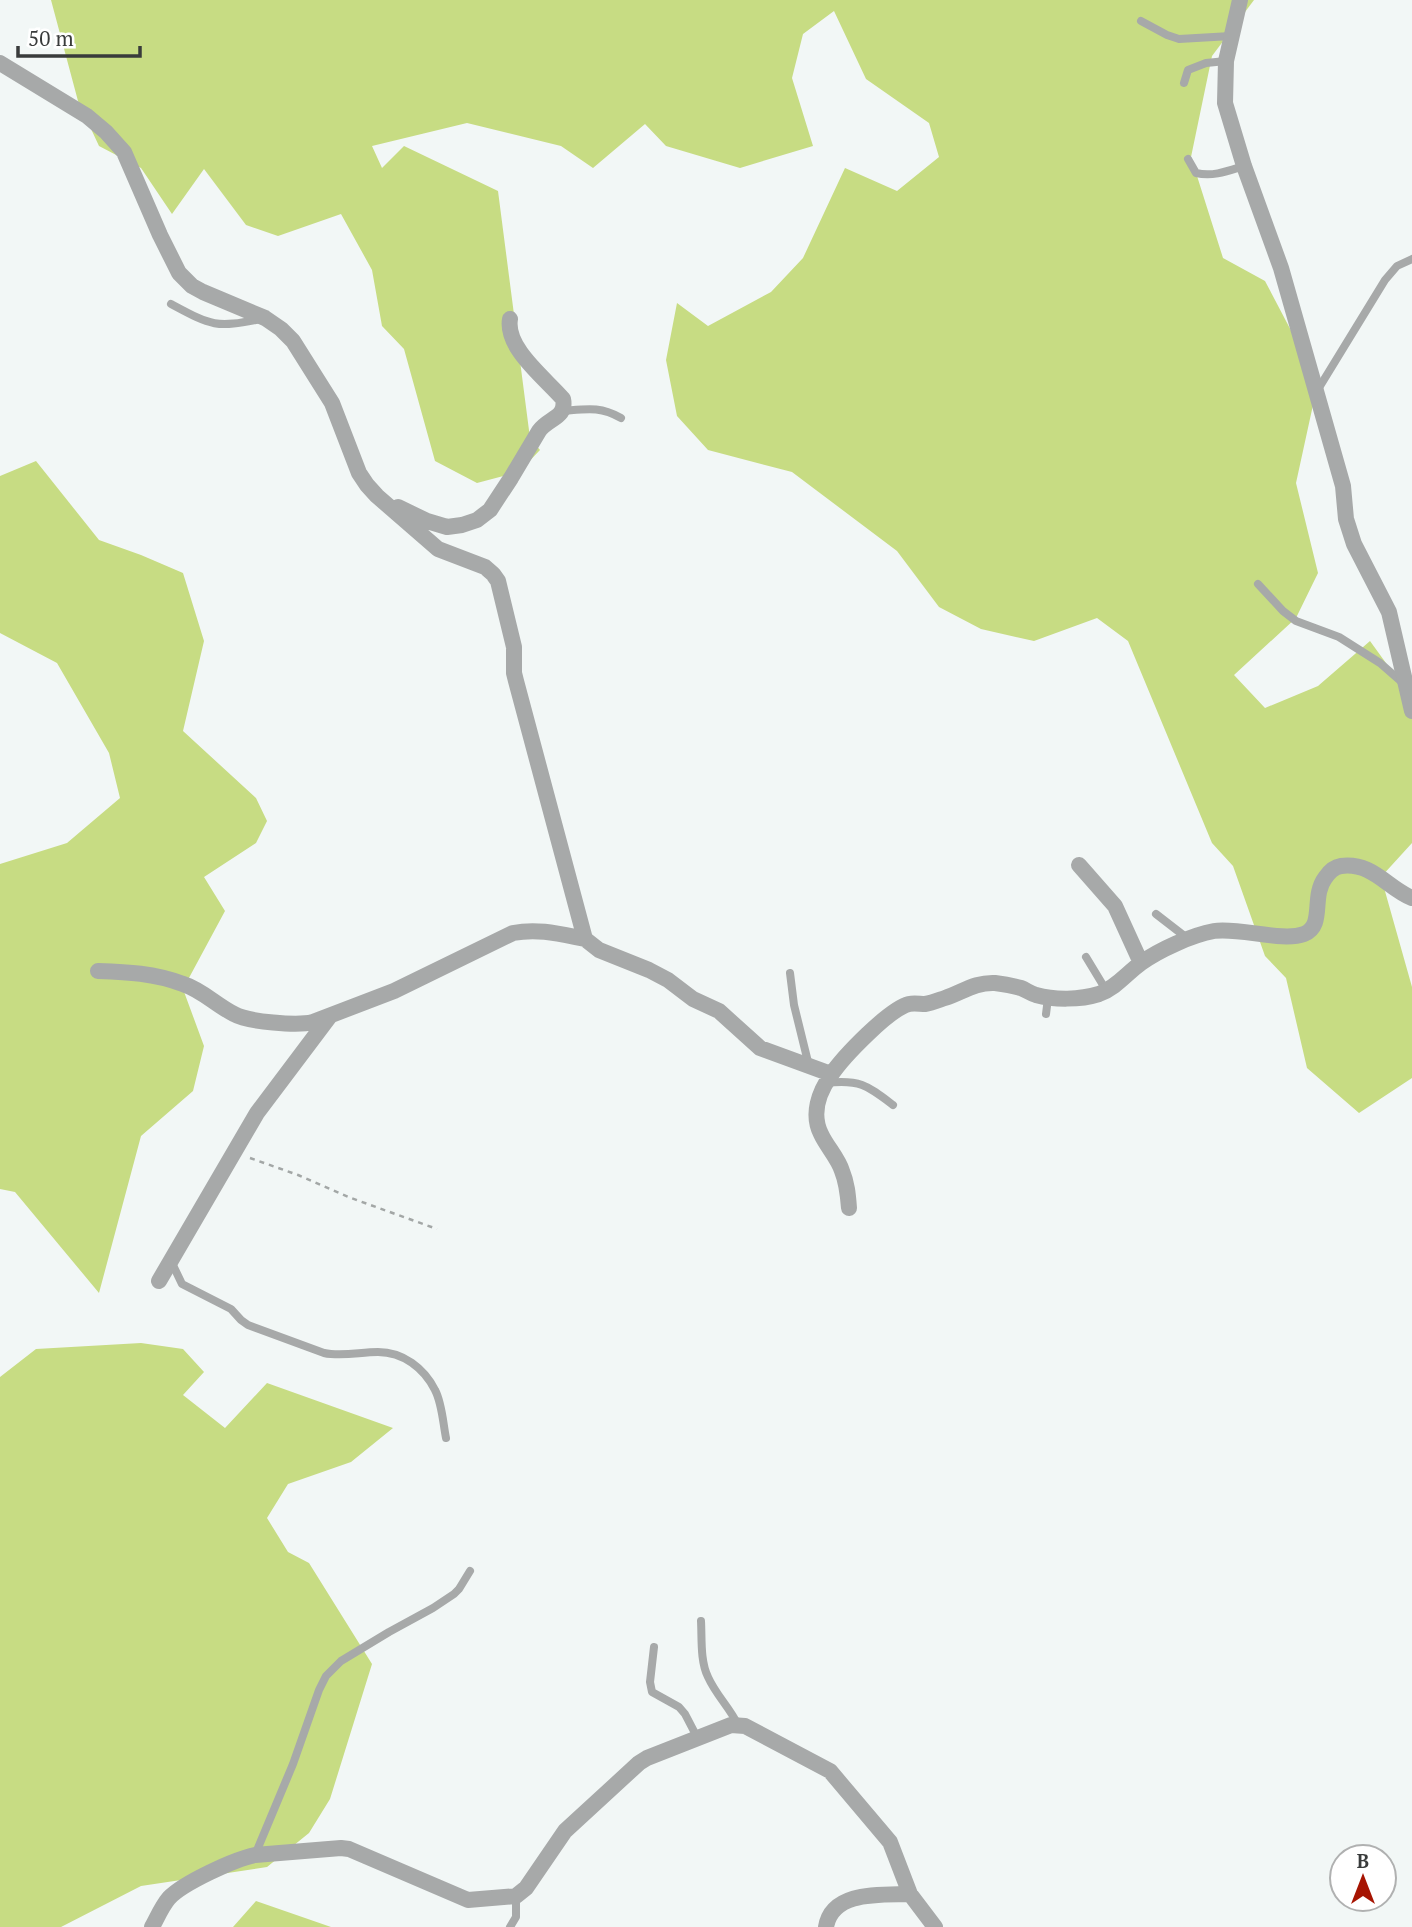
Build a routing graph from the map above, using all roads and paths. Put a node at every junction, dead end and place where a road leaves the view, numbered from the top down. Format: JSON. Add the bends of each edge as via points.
{"nodes":[{"id":1,"x":1240,"y":0,"type":"edge"},
{"id":2,"x":1140,"y":21,"type":"dead end"},
{"id":3,"x":1231,"y":36,"type":"junction"},
{"id":4,"x":1226,"y":61,"type":"junction"},
{"id":5,"x":0,"y":63,"type":"edge"},
{"id":6,"x":1184,"y":83,"type":"dead end"},
{"id":7,"x":1188,"y":159,"type":"dead end"},
{"id":8,"x":1244,"y":166,"type":"junction"},
{"id":9,"x":1412,"y":259,"type":"edge"},
{"id":10,"x":171,"y":304,"type":"dead end"},
{"id":11,"x":265,"y":318,"type":"junction"},
{"id":12,"x":510,"y":319,"type":"dead end"},
{"id":13,"x":1317,"y":391,"type":"junction"},
{"id":14,"x":563,"y":411,"type":"junction"},
{"id":15,"x":621,"y":418,"type":"dead end"},
{"id":16,"x":377,"y":496,"type":"junction"},
{"id":17,"x":1258,"y":584,"type":"dead end"},
{"id":18,"x":1406,"y":686,"type":"junction"},
{"id":19,"x":1412,"y":710,"type":"edge"},
{"id":20,"x":1079,"y":865,"type":"dead end"},
{"id":21,"x":1412,"y":898,"type":"edge"},
{"id":22,"x":1156,"y":915,"type":"dead end"},
{"id":23,"x":585,"y":939,"type":"junction"},
{"id":24,"x":1190,"y":939,"type":"junction"},
{"id":25,"x":1086,"y":957,"type":"dead end"},
{"id":26,"x":1141,"y":963,"type":"junction"},
{"id":27,"x":98,"y":971,"type":"dead end"},
{"id":28,"x":790,"y":973,"type":"dead end"},
{"id":29,"x":1106,"y":990,"type":"junction"},
{"id":30,"x":331,"y":1016,"type":"junction"},
{"id":31,"x":810,"y":1066,"type":"junction"},
{"id":32,"x":829,"y":1079,"type":"junction"},
{"id":33,"x":894,"y":1105,"type":"dead end"},
{"id":34,"x":234,"y":1152,"type":"junction"},
{"id":35,"x":849,"y":1208,"type":"dead end"},
{"id":36,"x":438,"y":1229,"type":"dead end"},
{"id":37,"x":171,"y":1261,"type":"junction"},
{"id":38,"x":159,"y":1281,"type":"dead end"},
{"id":39,"x":446,"y":1438,"type":"dead end"},
{"id":40,"x":470,"y":1571,"type":"dead end"},
{"id":41,"x":701,"y":1621,"type":"dead end"},
{"id":42,"x":654,"y":1647,"type":"dead end"},
{"id":43,"x":738,"y":1725,"type":"junction"},
{"id":44,"x":698,"y":1739,"type":"junction"},
{"id":45,"x":255,"y":1855,"type":"junction"},
{"id":46,"x":910,"y":1894,"type":"junction"},
{"id":47,"x":516,"y":1896,"type":"junction"},
{"id":48,"x":152,"y":1927,"type":"edge"},
{"id":49,"x":510,"y":1927,"type":"edge"},
{"id":50,"x":826,"y":1927,"type":"edge"},
{"id":51,"x":935,"y":1927,"type":"edge"}],
"edges":[{"from":1,"to":3,"type":"street"},
{"from":2,"to":3,"type":"lane","via":[[1179,39]]},
{"from":3,"to":4,"type":"street"},
{"from":4,"to":6,"type":"lane","via":[[1188,70]]},
{"from":4,"to":8,"type":"street","via":[[1225,103]]},
{"from":5,"to":11,"type":"street","via":[[87,116],[124,152],[179,273],[192,286]]},
{"from":7,"to":8,"type":"lane","via":[[1196,173],[1205,176]]},
{"from":8,"to":13,"type":"street","via":[[1282,268]]},
{"from":9,"to":13,"type":"lane","via":[[1397,266],[1385,281]]},
{"from":10,"to":11,"type":"lane","via":[[219,325]]},
{"from":11,"to":16,"type":"street","via":[[293,341],[326,393],[359,473]]},
{"from":12,"to":14,"type":"street","via":[[512,340],[563,399]]},
{"from":13,"to":18,"type":"street","via":[[1343,486],[1346,519],[1389,612]]},
{"from":14,"to":15,"type":"lane","via":[[596,408]]},
{"from":14,"to":16,"type":"street","via":[[538,430],[490,510],[477,520],[447,527]]},
{"from":16,"to":23,"type":"street","via":[[438,549],[485,567],[498,581],[514,647],[514,673]]},
{"from":17,"to":18,"type":"lane","via":[[1296,621],[1339,637]]},
{"from":18,"to":19,"type":"street"},
{"from":20,"to":26,"type":"street","via":[[1115,906]]},
{"from":21,"to":24,"type":"street","via":[[1359,867],[1339,866],[1320,884],[1317,919],[1312,929],[1302,934],[1215,931]]},
{"from":22,"to":24,"type":"lane"},
{"from":23,"to":30,"type":"street","via":[[544,930],[513,933]]},
{"from":23,"to":31,"type":"street","via":[[719,1011],[760,1048]]},
{"from":24,"to":26,"type":"street"},
{"from":25,"to":29,"type":"lane"},
{"from":26,"to":29,"type":"street"},
{"from":27,"to":30,"type":"street","via":[[149,974],[185,984],[244,1018],[302,1025]]},
{"from":28,"to":31,"type":"lane"},
{"from":29,"to":32,"type":"street","via":[[1047,1006],[1020,988],[994,983],[975,985],[936,1001],[908,1004],[860,1041]]},
{"from":30,"to":34,"type":"street","via":[[257,1113]]},
{"from":31,"to":32,"type":"street"},
{"from":32,"to":33,"type":"lane","via":[[860,1083]]},
{"from":32,"to":35,"type":"street","via":[[819,1097],[818,1121],[843,1173]]},
{"from":34,"to":36,"type":"path"},
{"from":34,"to":37,"type":"street"},
{"from":37,"to":38,"type":"street"},
{"from":37,"to":39,"type":"lane","via":[[182,1284],[231,1309],[248,1325],[334,1356],[384,1353],[411,1361],[436,1391]]},
{"from":40,"to":45,"type":"lane","via":[[454,1594],[341,1661],[326,1676]]},
{"from":41,"to":43,"type":"lane","via":[[706,1674]]},
{"from":42,"to":44,"type":"lane","via":[[652,1692],[679,1707]]},
{"from":43,"to":44,"type":"street"},
{"from":43,"to":46,"type":"street","via":[[830,1771],[890,1842]]},
{"from":44,"to":47,"type":"street","via":[[639,1763],[565,1831]]},
{"from":45,"to":47,"type":"street","via":[[349,1849],[468,1900]]},
{"from":45,"to":48,"type":"street","via":[[179,1891],[169,1898]]},
{"from":46,"to":50,"type":"street","via":[[851,1898],[829,1916]]},
{"from":46,"to":51,"type":"street"},
{"from":47,"to":49,"type":"lane","via":[[516,1917]]}]}
